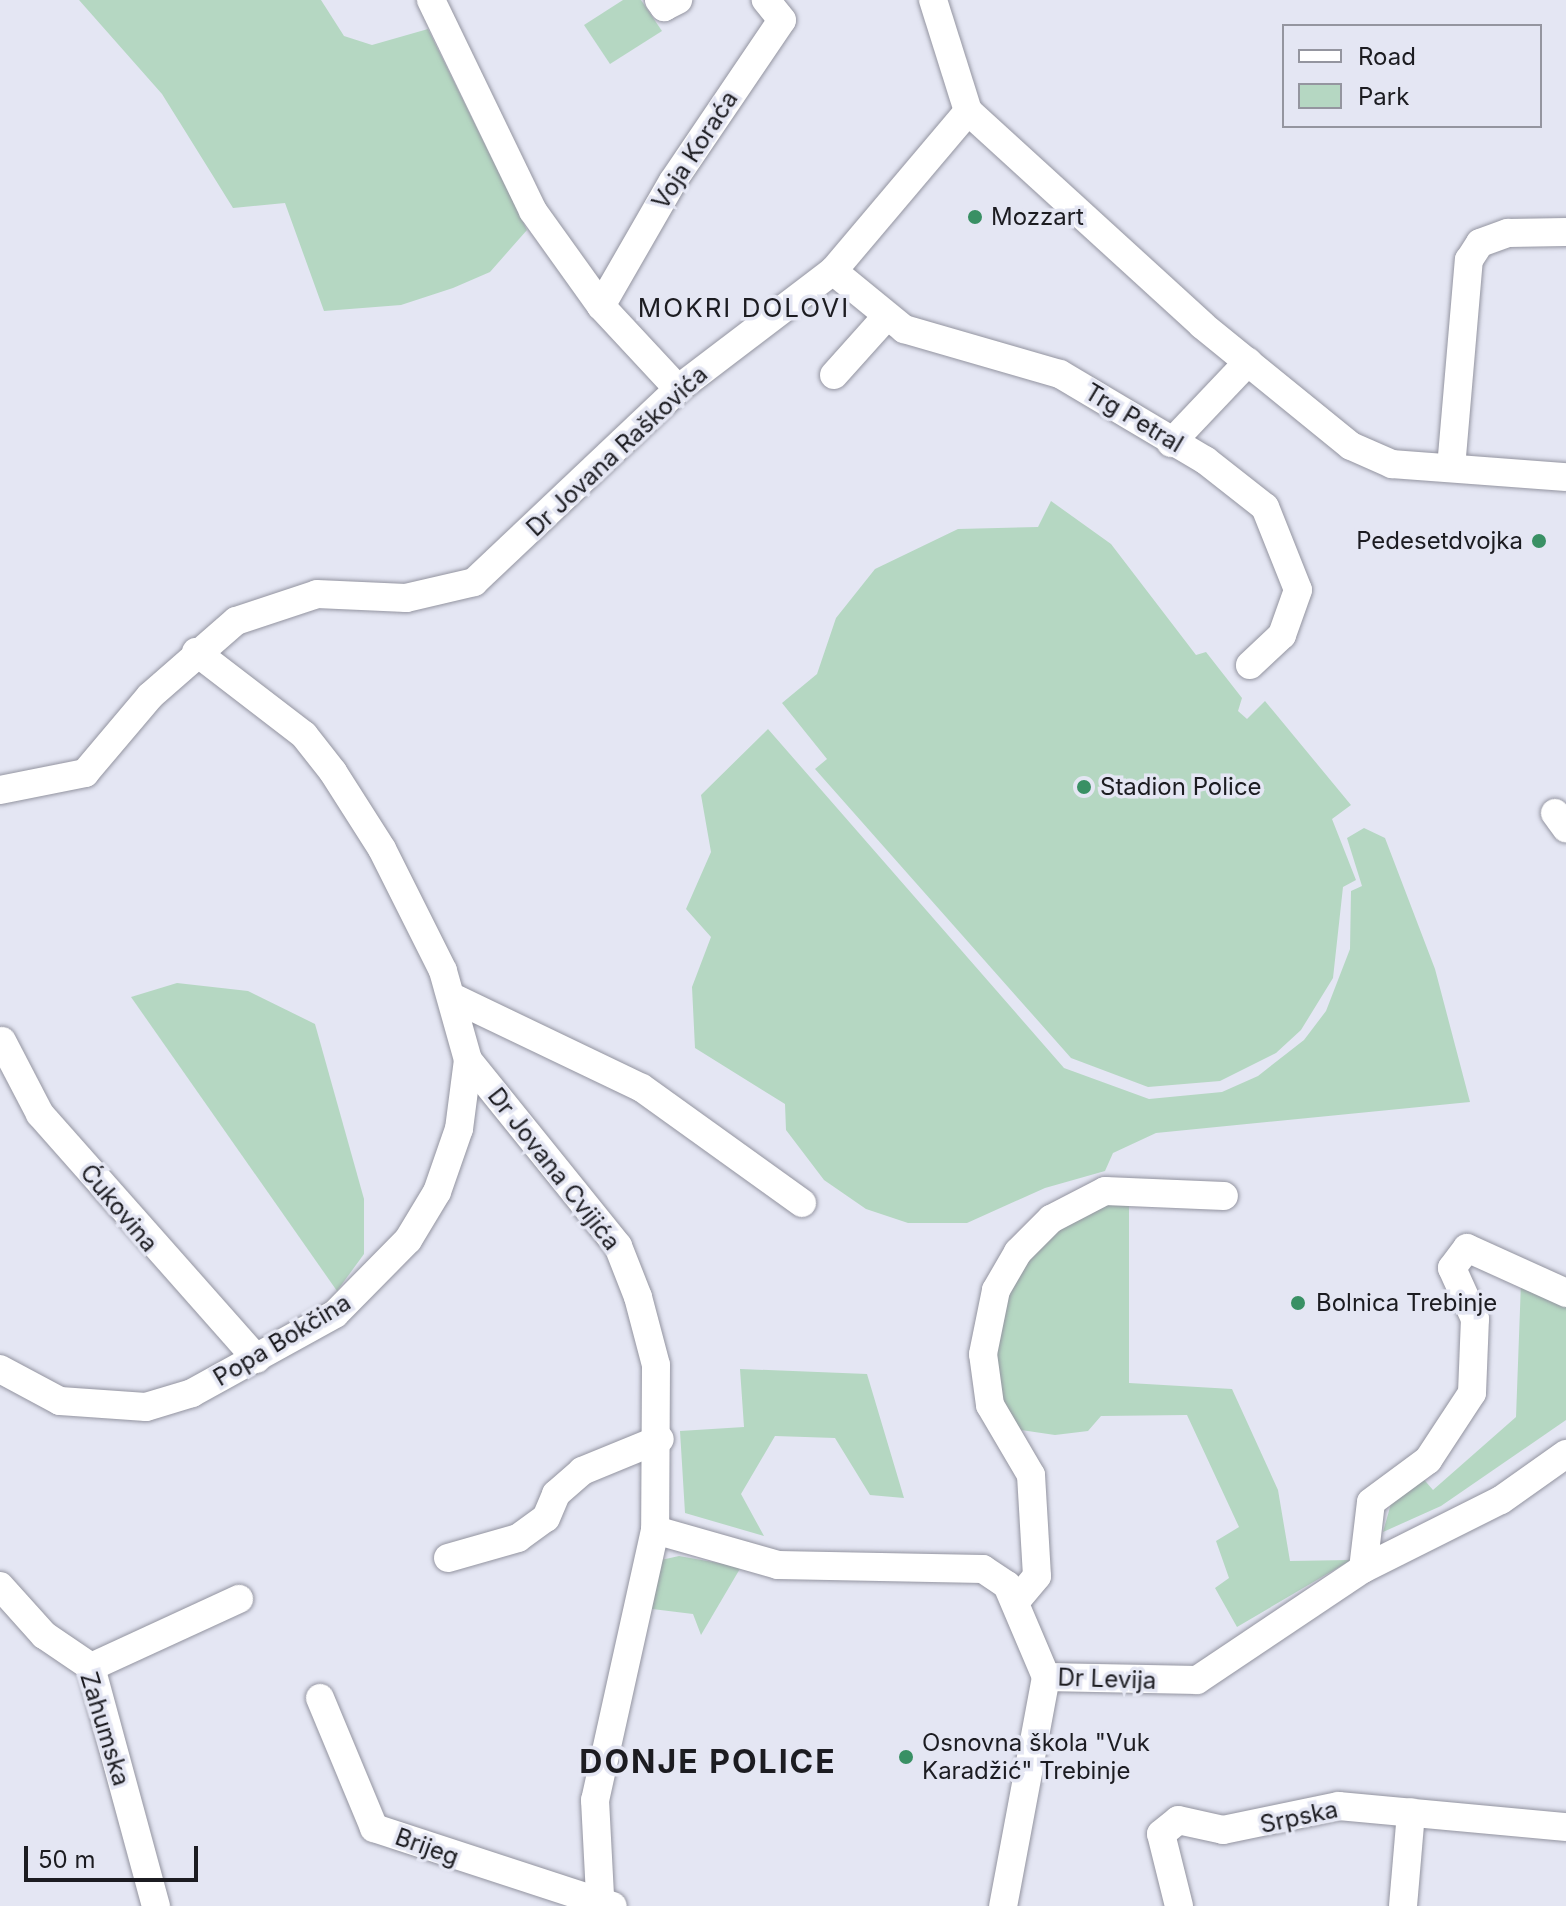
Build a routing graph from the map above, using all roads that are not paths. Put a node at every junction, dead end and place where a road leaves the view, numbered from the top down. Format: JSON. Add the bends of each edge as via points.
{"nodes":[{"id":1,"x":431,"y":0,"type":"edge"},
{"id":2,"x":659,"y":0,"type":"edge"},
{"id":3,"x":678,"y":0,"type":"edge"},
{"id":4,"x":766,"y":0,"type":"edge"},
{"id":5,"x":933,"y":0,"type":"edge"},
{"id":6,"x":968,"y":111,"type":"junction"},
{"id":7,"x":1566,"y":232,"type":"edge"},
{"id":8,"x":833,"y":271,"type":"junction"},
{"id":9,"x":601,"y":306,"type":"junction"},
{"id":10,"x":886,"y":317,"type":"junction"},
{"id":11,"x":1248,"y":362,"type":"junction"},
{"id":12,"x":834,"y":375,"type":"dead end"},
{"id":13,"x":678,"y":389,"type":"junction"},
{"id":14,"x":1171,"y":443,"type":"junction"},
{"id":15,"x":1451,"y":468,"type":"junction"},
{"id":16,"x":1566,"y":477,"type":"edge"},
{"id":17,"x":196,"y":652,"type":"junction"},
{"id":18,"x":1250,"y":665,"type":"dead end"},
{"id":19,"x":0,"y":790,"type":"edge"},
{"id":20,"x":454,"y":998,"type":"junction"},
{"id":21,"x":2,"y":1041,"type":"dead end"},
{"id":22,"x":468,"y":1060,"type":"junction"},
{"id":23,"x":1224,"y":1196,"type":"dead end"},
{"id":24,"x":802,"y":1203,"type":"dead end"},
{"id":25,"x":1566,"y":1293,"type":"edge"},
{"id":26,"x":257,"y":1359,"type":"junction"},
{"id":27,"x":0,"y":1369,"type":"edge"},
{"id":28,"x":660,"y":1439,"type":"junction"},
{"id":29,"x":1566,"y":1454,"type":"edge"},
{"id":30,"x":655,"y":1530,"type":"junction"},
{"id":31,"x":448,"y":1558,"type":"dead end"},
{"id":32,"x":1363,"y":1569,"type":"junction"},
{"id":33,"x":0,"y":1586,"type":"edge"},
{"id":34,"x":239,"y":1599,"type":"dead end"},
{"id":35,"x":1017,"y":1600,"type":"junction"},
{"id":36,"x":91,"y":1667,"type":"junction"},
{"id":37,"x":1046,"y":1677,"type":"junction"},
{"id":38,"x":320,"y":1698,"type":"dead end"},
{"id":39,"x":1411,"y":1812,"type":"junction"},
{"id":40,"x":1566,"y":1827,"type":"edge"},
{"id":41,"x":606,"y":1901,"type":"edge"},
{"id":42,"x":156,"y":1906,"type":"edge"},
{"id":43,"x":1003,"y":1906,"type":"edge"},
{"id":44,"x":1179,"y":1906,"type":"edge"},
{"id":45,"x":1403,"y":1906,"type":"edge"}],
"edges":[{"from":1,"to":9,"type":"street","via":[[533,211]]},
{"from":2,"to":3,"type":"street","via":[[664,7]]},
{"from":4,"to":9,"type":"street","name":"Voja Koraća","via":[[782,20],[673,181]]},
{"from":5,"to":6,"type":"street"},
{"from":6,"to":8,"type":"street","name":"Dr Jovana Raškovića"},
{"from":6,"to":11,"type":"street"},
{"from":7,"to":15,"type":"street","via":[[1508,233],[1480,243],[1469,260]]},
{"from":8,"to":10,"type":"street","name":"Trg Petral"},
{"from":8,"to":13,"type":"street","name":"Dr Jovana Raškovića"},
{"from":9,"to":13,"type":"street"},
{"from":10,"to":12,"type":"street"},
{"from":10,"to":14,"type":"street","name":"Trg Petral","via":[[904,329],[1060,374]]},
{"from":11,"to":14,"type":"street"},
{"from":11,"to":15,"type":"street","via":[[1375,459]]},
{"from":13,"to":17,"type":"street","name":"Dr Jovana Raškovića","via":[[474,582],[406,598],[331,594],[290,600],[236,621]]},
{"from":14,"to":18,"type":"street","name":"Trg Petral","via":[[1265,507],[1287,549],[1298,590],[1295,613]]},
{"from":15,"to":16,"type":"street"},
{"from":17,"to":19,"type":"street","name":"Dr Jovana Raškovića","via":[[70,781]]},
{"from":17,"to":20,"type":"street","name":"Dr Jovana Cvijića","via":[[304,735],[333,772],[382,849]]},
{"from":20,"to":22,"type":"street","name":"Dr Jovana Cvijića"},
{"from":20,"to":24,"type":"street","via":[[642,1088]]},
{"from":21,"to":26,"type":"street","name":"Ćukovina","via":[[40,1114]]},
{"from":22,"to":26,"type":"street","name":"Popa Bokčina","via":[[459,1129],[437,1192],[408,1240],[335,1314]]},
{"from":22,"to":28,"type":"street","name":"Dr Jovana Cvijića","via":[[618,1246],[656,1365]]},
{"from":23,"to":35,"type":"street","via":[[1105,1191],[1051,1219],[1018,1252],[996,1290],[983,1354],[990,1405],[1031,1475],[1037,1576]]},
{"from":25,"to":32,"type":"street","via":[[1467,1248],[1452,1268],[1475,1319],[1472,1393],[1428,1460],[1371,1502]]},
{"from":26,"to":27,"type":"street","name":"Popa Bokčina","via":[[192,1393],[146,1407],[60,1401]]},
{"from":28,"to":30,"type":"street","name":"Dr Jovana Cvijića"},
{"from":28,"to":31,"type":"street","via":[[582,1471],[556,1494],[546,1518],[518,1538]]},
{"from":29,"to":32,"type":"street","name":"Dr Levija","via":[[1501,1500]]},
{"from":30,"to":35,"type":"street","name":"Dr Levija","via":[[778,1565],[983,1569]]},
{"from":30,"to":41,"type":"street","name":"Dr Jovana Cvijića","via":[[595,1800]]},
{"from":32,"to":37,"type":"street","name":"Dr Levija","via":[[1197,1680]]},
{"from":33,"to":36,"type":"street","name":"Zahumska","via":[[44,1635]]},
{"from":34,"to":36,"type":"street"},
{"from":35,"to":37,"type":"street","name":"Dr Levija"},
{"from":36,"to":42,"type":"street","name":"Zahumska"},
{"from":37,"to":43,"type":"street"},
{"from":38,"to":41,"type":"street","name":"Brijeg","via":[[374,1828],[488,1869]]},
{"from":39,"to":40,"type":"street","name":"Srpska"},
{"from":39,"to":44,"type":"street","name":"Srpska","via":[[1339,1806],[1223,1830],[1178,1820],[1161,1834]]},
{"from":39,"to":45,"type":"street"}]}
